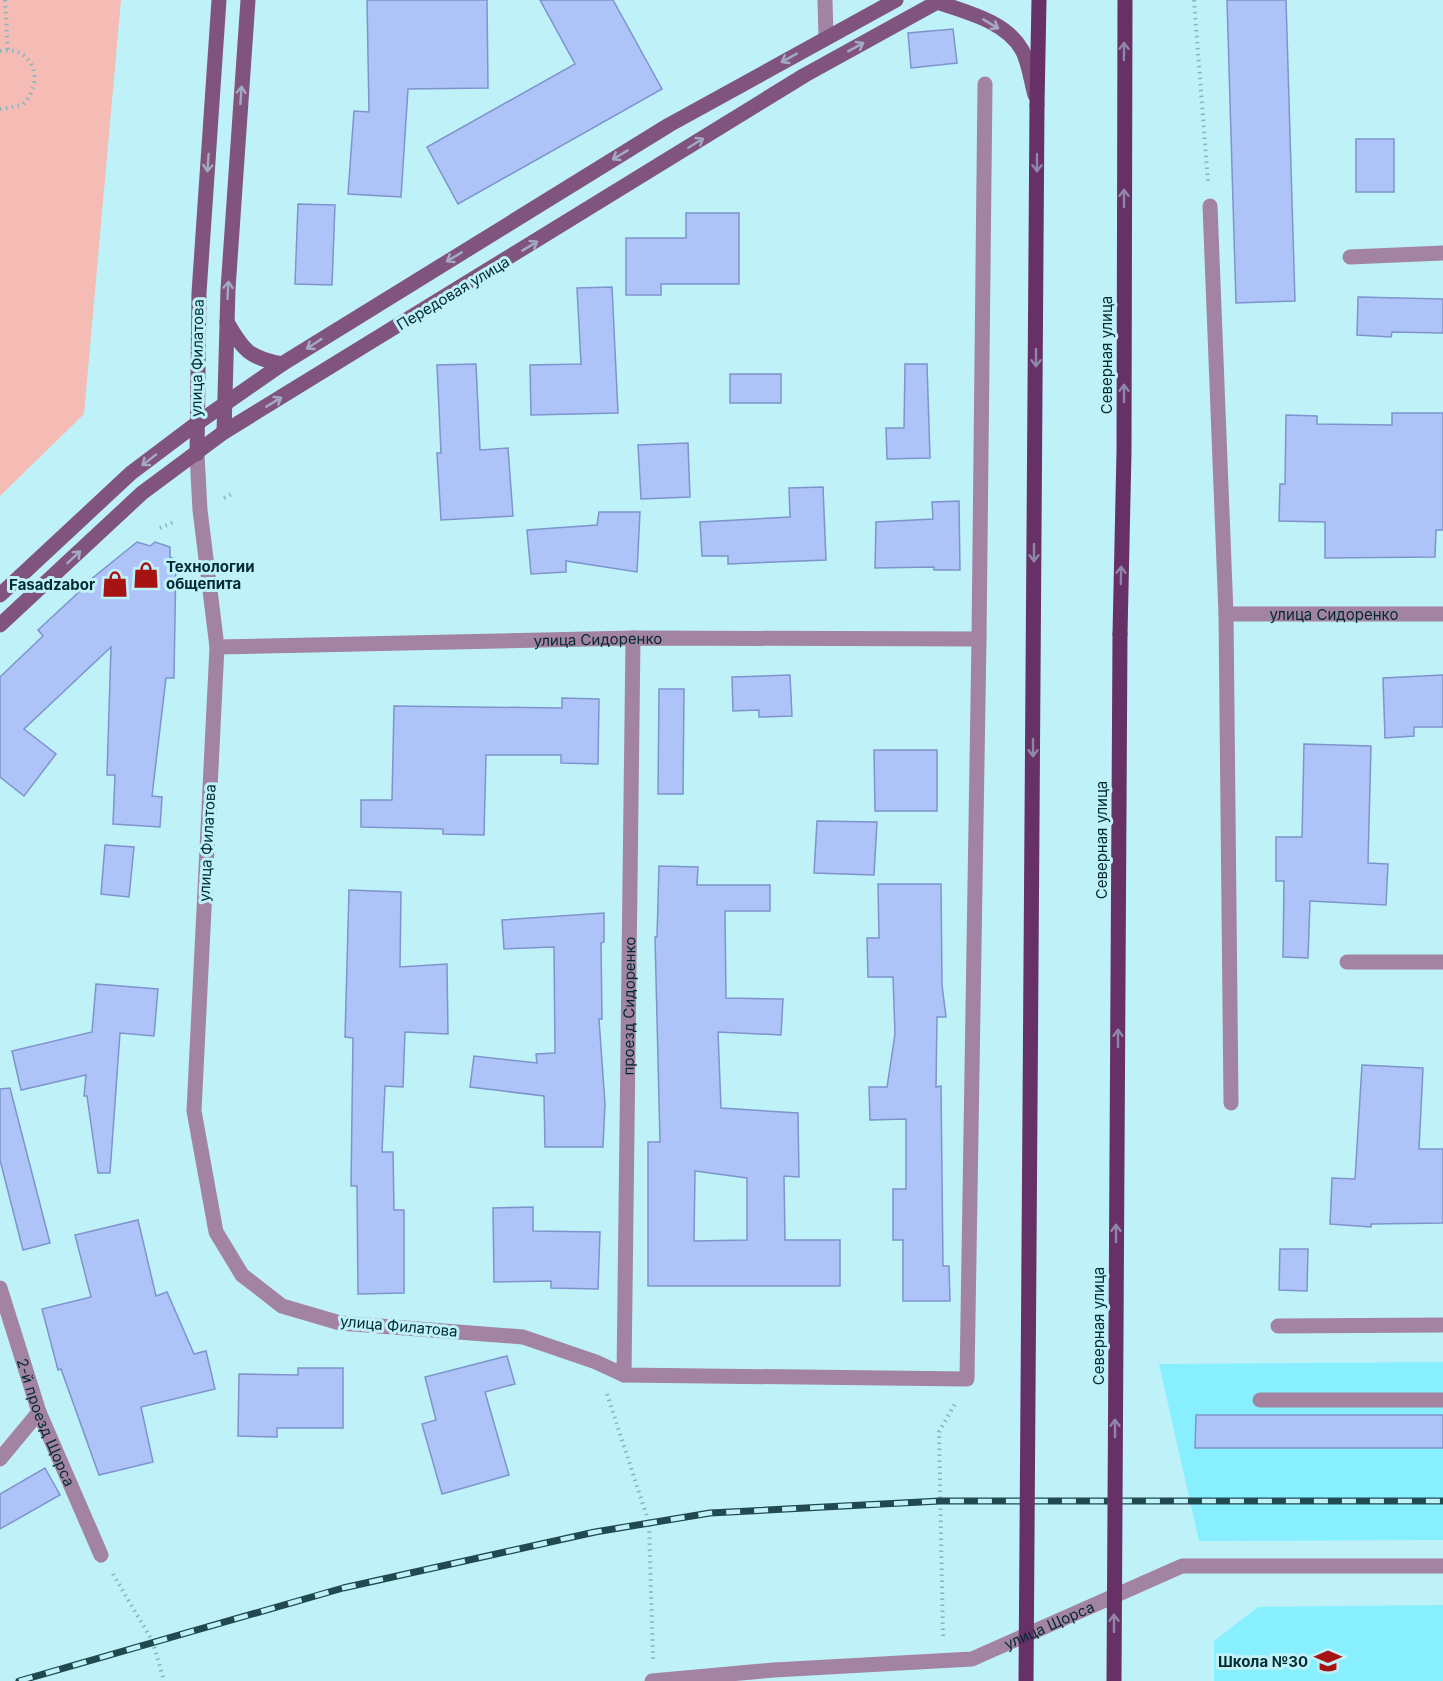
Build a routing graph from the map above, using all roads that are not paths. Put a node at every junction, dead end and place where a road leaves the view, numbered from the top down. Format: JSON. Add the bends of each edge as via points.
{"nodes":[{"id":1,"x":219,"y":0,"type":"edge"},
{"id":2,"x":248,"y":0,"type":"edge"},
{"id":3,"x":825,"y":0,"type":"edge"},
{"id":4,"x":896,"y":0,"type":"edge"},
{"id":5,"x":1039,"y":0,"type":"edge"},
{"id":6,"x":1125,"y":0,"type":"edge"},
{"id":7,"x":939,"y":1,"type":"edge"},
{"id":8,"x":826,"y":37,"type":"junction"},
{"id":9,"x":985,"y":84,"type":"dead end"},
{"id":10,"x":1037,"y":105,"type":"junction"},
{"id":11,"x":1210,"y":206,"type":"road end"},
{"id":12,"x":1443,"y":253,"type":"edge"},
{"id":13,"x":1350,"y":257,"type":"dead end"},
{"id":14,"x":227,"y":321,"type":"junction"},
{"id":15,"x":282,"y":364,"type":"junction"},
{"id":16,"x":225,"y":404,"type":"junction"},
{"id":17,"x":196,"y":424,"type":"junction"},
{"id":18,"x":224,"y":432,"type":"junction"},
{"id":19,"x":197,"y":454,"type":"junction"},
{"id":20,"x":0,"y":595,"type":"edge"},
{"id":21,"x":1226,"y":614,"type":"junction"},
{"id":22,"x":1443,"y":614,"type":"edge"},
{"id":23,"x":0,"y":625,"type":"edge"},
{"id":24,"x":633,"y":638,"type":"junction"},
{"id":25,"x":980,"y":639,"type":"junction"},
{"id":26,"x":217,"y":647,"type":"junction"},
{"id":27,"x":1347,"y":962,"type":"dead end"},
{"id":28,"x":1443,"y":962,"type":"edge"},
{"id":29,"x":1231,"y":1103,"type":"dead end"},
{"id":30,"x":0,"y":1288,"type":"edge"},
{"id":31,"x":1443,"y":1325,"type":"edge"},
{"id":32,"x":1278,"y":1326,"type":"dead end"},
{"id":33,"x":624,"y":1375,"type":"junction"},
{"id":34,"x":1260,"y":1400,"type":"dead end"},
{"id":35,"x":1443,"y":1400,"type":"edge"},
{"id":36,"x":39,"y":1412,"type":"junction"},
{"id":37,"x":0,"y":1459,"type":"edge"},
{"id":38,"x":101,"y":1555,"type":"road end"},
{"id":39,"x":1443,"y":1566,"type":"edge"},
{"id":40,"x":653,"y":1681,"type":"edge"},
{"id":41,"x":1026,"y":1681,"type":"edge"},
{"id":42,"x":1114,"y":1681,"type":"edge"}],
"edges":[{"from":1,"to":17,"type":"main road","name":"улица Филатова","one_way":true,"via":[[198,293]]},
{"from":14,"to":2,"type":"main road","one_way":true},
{"from":3,"to":8,"type":"street"},
{"from":4,"to":8,"type":"main road","name":"Передовая улица"},
{"from":5,"to":10,"type":"main road"},
{"from":42,"to":6,"type":"main road","name":"Северная улица","one_way":true,"bridge":true},
{"from":7,"to":10,"type":"main road","name":"Передовая улица","one_way":true,"via":[[983,19],[1014,41],[1022,50]]},
{"from":18,"to":7,"type":"main road","name":"Передовая улица","one_way":true,"via":[[805,75]]},
{"from":8,"to":15,"type":"main road","name":"Передовая улица","one_way":true,"via":[[669,125]]},
{"from":9,"to":25,"type":"street"},
{"from":10,"to":41,"type":"main road","one_way":true,"bridge":true},
{"from":11,"to":21,"type":"street"},
{"from":12,"to":13,"type":"street"},
{"from":14,"to":15,"type":"main road","via":[[252,356]]},
{"from":14,"to":16,"type":"main road"},
{"from":15,"to":16,"type":"main road","name":"Передовая улица"},
{"from":16,"to":17,"type":"main road","name":"Передовая улица"},
{"from":16,"to":18,"type":"main road"},
{"from":17,"to":19,"type":"main road","name":"улица Филатова"},
{"from":17,"to":20,"type":"main road","name":"Передовая улица","one_way":true,"via":[[131,473]]},
{"from":18,"to":19,"type":"main road","name":"Передовая улица"},
{"from":23,"to":19,"type":"main road","name":"Передовая улица","one_way":true,"via":[[142,493]]},
{"from":19,"to":26,"type":"street","name":"улица Филатова"},
{"from":21,"to":22,"type":"street","name":"улица Сидоренко"},
{"from":21,"to":29,"type":"street"},
{"from":24,"to":25,"type":"street","name":"улица Сидоренко"},
{"from":24,"to":26,"type":"street","name":"улица Сидоренко"},
{"from":24,"to":33,"type":"street","name":"проезд Сидоренко"},
{"from":25,"to":33,"type":"street","via":[[967,1379]]},
{"from":26,"to":33,"type":"street","name":"улица Филатова","via":[[194,1111],[216,1232],[242,1275],[282,1306],[340,1323],[523,1337]]},
{"from":27,"to":28,"type":"street"},
{"from":30,"to":36,"type":"street","name":"2-й проезд Щорса"},
{"from":31,"to":32,"type":"street"},
{"from":34,"to":35,"type":"street"},
{"from":36,"to":37,"type":"street"},
{"from":36,"to":38,"type":"street","name":"2-й проезд Щорса"},
{"from":39,"to":40,"type":"street","name":"улица Щорса","via":[[1182,1566],[972,1659]]}]}
